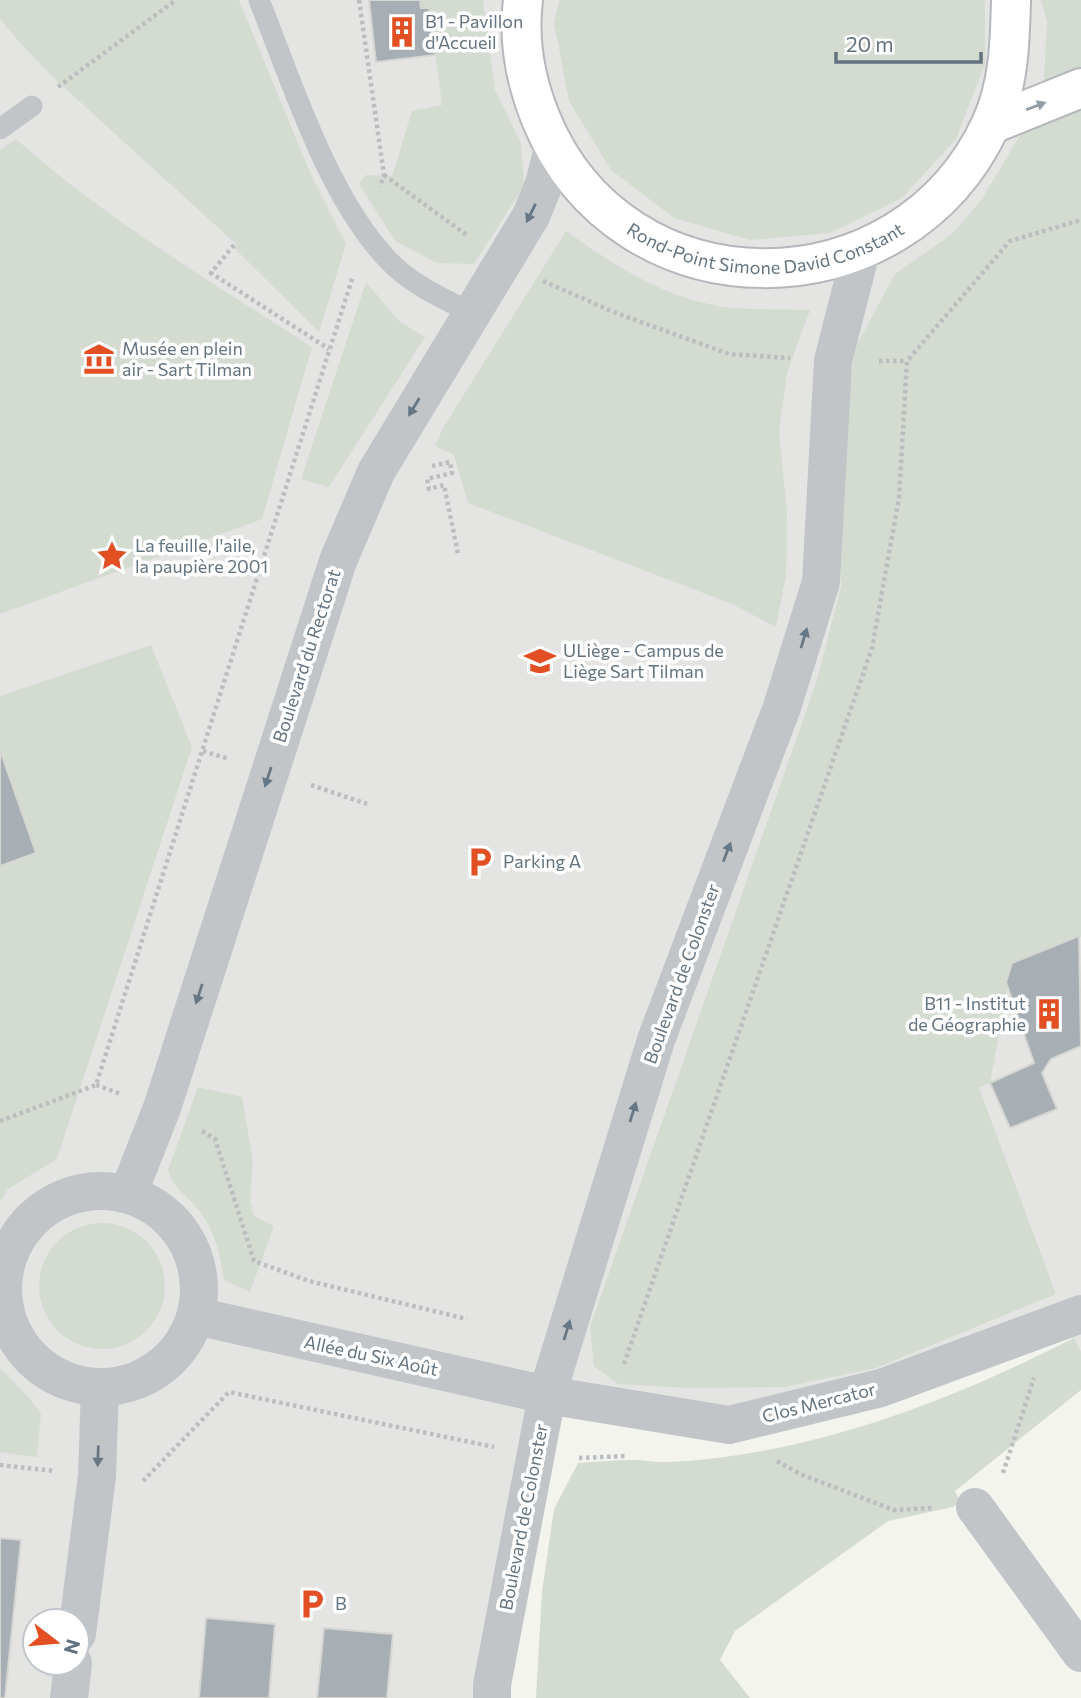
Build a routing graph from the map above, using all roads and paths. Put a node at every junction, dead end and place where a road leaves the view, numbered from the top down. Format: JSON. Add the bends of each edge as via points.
{"nodes":[{"id":1,"x":176,"y":0,"type":"edge"},
{"id":2,"x":259,"y":0,"type":"edge"},
{"id":3,"x":359,"y":0,"type":"edge"},
{"id":4,"x":523,"y":0,"type":"edge"},
{"id":5,"x":1011,"y":0,"type":"edge"},
{"id":6,"x":1081,"y":88,"type":"edge"},
{"id":7,"x":32,"y":106,"type":"joint"},
{"id":8,"x":992,"y":124,"type":"junction"},
{"id":9,"x":0,"y":129,"type":"edge"},
{"id":10,"x":553,"y":148,"type":"junction"},
{"id":11,"x":383,"y":175,"type":"junction"},
{"id":12,"x":1081,"y":220,"type":"edge"},
{"id":13,"x":367,"y":235,"type":"junction"},
{"id":14,"x":234,"y":245,"type":"dead end"},
{"id":15,"x":862,"y":251,"type":"junction"},
{"id":16,"x":502,"y":263,"type":"junction"},
{"id":17,"x":470,"y":312,"type":"junction"},
{"id":18,"x":329,"y":349,"type":"junction"},
{"id":19,"x":833,"y":361,"type":"junction"},
{"id":20,"x":906,"y":361,"type":"junction"},
{"id":21,"x":450,"y":462,"type":"dead end"},
{"id":22,"x":458,"y":554,"type":"dead end"},
{"id":23,"x":315,"y":787,"type":"dead end"},
{"id":24,"x":367,"y":804,"type":"dead end"},
{"id":25,"x":96,"y":1085,"type":"junction"},
{"id":26,"x":162,"y":1108,"type":"junction"},
{"id":27,"x":0,"y":1121,"type":"edge"},
{"id":28,"x":128,"y":1194,"type":"junction"},
{"id":29,"x":2,"y":1265,"type":"edge"},
{"id":30,"x":1081,"y":1314,"type":"edge"},
{"id":31,"x":196,"y":1316,"type":"junction"},
{"id":32,"x":467,"y":1319,"type":"dead end"},
{"id":33,"x":1042,"y":1329,"type":"junction"},
{"id":34,"x":100,"y":1388,"type":"junction"},
{"id":35,"x":547,"y":1395,"type":"junction"},
{"id":36,"x":610,"y":1406,"type":"junction"},
{"id":37,"x":729,"y":1425,"type":"junction"},
{"id":38,"x":536,"y":1455,"type":"junction"},
{"id":39,"x":0,"y":1465,"type":"edge"},
{"id":40,"x":97,"y":1476,"type":"junction"},
{"id":41,"x":975,"y":1507,"type":"junction"},
{"id":42,"x":80,"y":1607,"type":"edge"},
{"id":43,"x":1081,"y":1653,"type":"edge"},
{"id":44,"x":71,"y":1677,"type":"edge"},
{"id":45,"x":69,"y":1698,"type":"edge"},
{"id":46,"x":492,"y":1698,"type":"edge"}],
"edges":[{"from":1,"to":7,"type":"path"},
{"from":2,"to":13,"type":"lane","via":[[327,165]]},
{"from":3,"to":11,"type":"path"},
{"from":4,"to":10,"type":"main road","name":"Rond-Point Simone David Constant","via":[[520,26],[528,88]]},
{"from":5,"to":8,"type":"main road","name":"Rond-Point Simone David Constant","via":[[1009,62]]},
{"from":8,"to":6,"type":"main road","one_way":true},
{"from":7,"to":9,"type":"lane"},
{"from":8,"to":15,"type":"main road","name":"Rond-Point Simone David Constant","via":[[959,177],[915,220]]},
{"from":10,"to":15,"type":"main road","name":"Rond-Point Simone David Constant","via":[[587,194],[633,232],[686,257],[756,269],[804,267]]},
{"from":10,"to":16,"type":"street","name":"Boulevard du Rectorat","one_way":true,"via":[[531,216]]},
{"from":11,"to":13,"type":"path"},
{"from":11,"to":16,"type":"path"},
{"from":12,"to":20,"type":"path","via":[[1010,241]]},
{"from":13,"to":17,"type":"lane","via":[[421,287]]},
{"from":13,"to":18,"type":"path"},
{"from":14,"to":18,"type":"path","via":[[211,273]]},
{"from":15,"to":19,"type":"street","name":"Boulevard de Colonster"},
{"from":16,"to":17,"type":"street","name":"Boulevard du Rectorat"},
{"from":16,"to":19,"type":"path","via":[[616,313],[729,354]]},
{"from":17,"to":26,"type":"street","name":"Boulevard du Rectorat","one_way":true,"via":[[376,472],[338,561]]},
{"from":18,"to":25,"type":"path"},
{"from":19,"to":20,"type":"path"},
{"from":35,"to":19,"type":"street","name":"Boulevard de Colonster","one_way":true,"via":[[656,1040],[782,707],[821,582]]},
{"from":20,"to":36,"type":"path","via":[[899,498],[872,648]]},
{"from":21,"to":22,"type":"path","via":[[452,472],[427,479],[429,489],[444,485]]},
{"from":23,"to":24,"type":"path"},
{"from":25,"to":26,"type":"path"},
{"from":25,"to":27,"type":"path"},
{"from":26,"to":28,"type":"street","name":"Boulevard du Rectorat"},
{"from":26,"to":32,"type":"path","via":[[215,1139],[254,1261],[309,1281]]},
{"from":28,"to":29,"type":"street","via":[[89,1191],[51,1204],[22,1230]]},
{"from":28,"to":31,"type":"street","via":[[163,1212],[187,1241],[199,1278]]},
{"from":29,"to":34,"type":"street","via":[[5,1310],[23,1350],[57,1377]]},
{"from":30,"to":33,"type":"street","name":"Clos Mercator"},
{"from":31,"to":34,"type":"street","via":[[183,1345],[160,1368],[131,1383]]},
{"from":31,"to":35,"type":"street","name":"Allée du Six Août"},
{"from":33,"to":37,"type":"street","name":"Clos Mercator","via":[[881,1388]]},
{"from":33,"to":41,"type":"path","via":[[1042,1354],[1007,1468]]},
{"from":34,"to":40,"type":"street","one_way":true},
{"from":35,"to":36,"type":"street","name":"Clos Mercator"},
{"from":35,"to":38,"type":"street","name":"Boulevard de Colonster"},
{"from":36,"to":37,"type":"street","name":"Clos Mercator"},
{"from":37,"to":41,"type":"path","via":[[757,1450],[800,1474],[894,1510]]},
{"from":38,"to":40,"type":"path","via":[[229,1392],[143,1481]]},
{"from":38,"to":46,"type":"street","name":"Boulevard de Colonster"},
{"from":39,"to":40,"type":"path"},
{"from":40,"to":42,"type":"street"},
{"from":41,"to":43,"type":"street"},
{"from":44,"to":45,"type":"street"}]}
